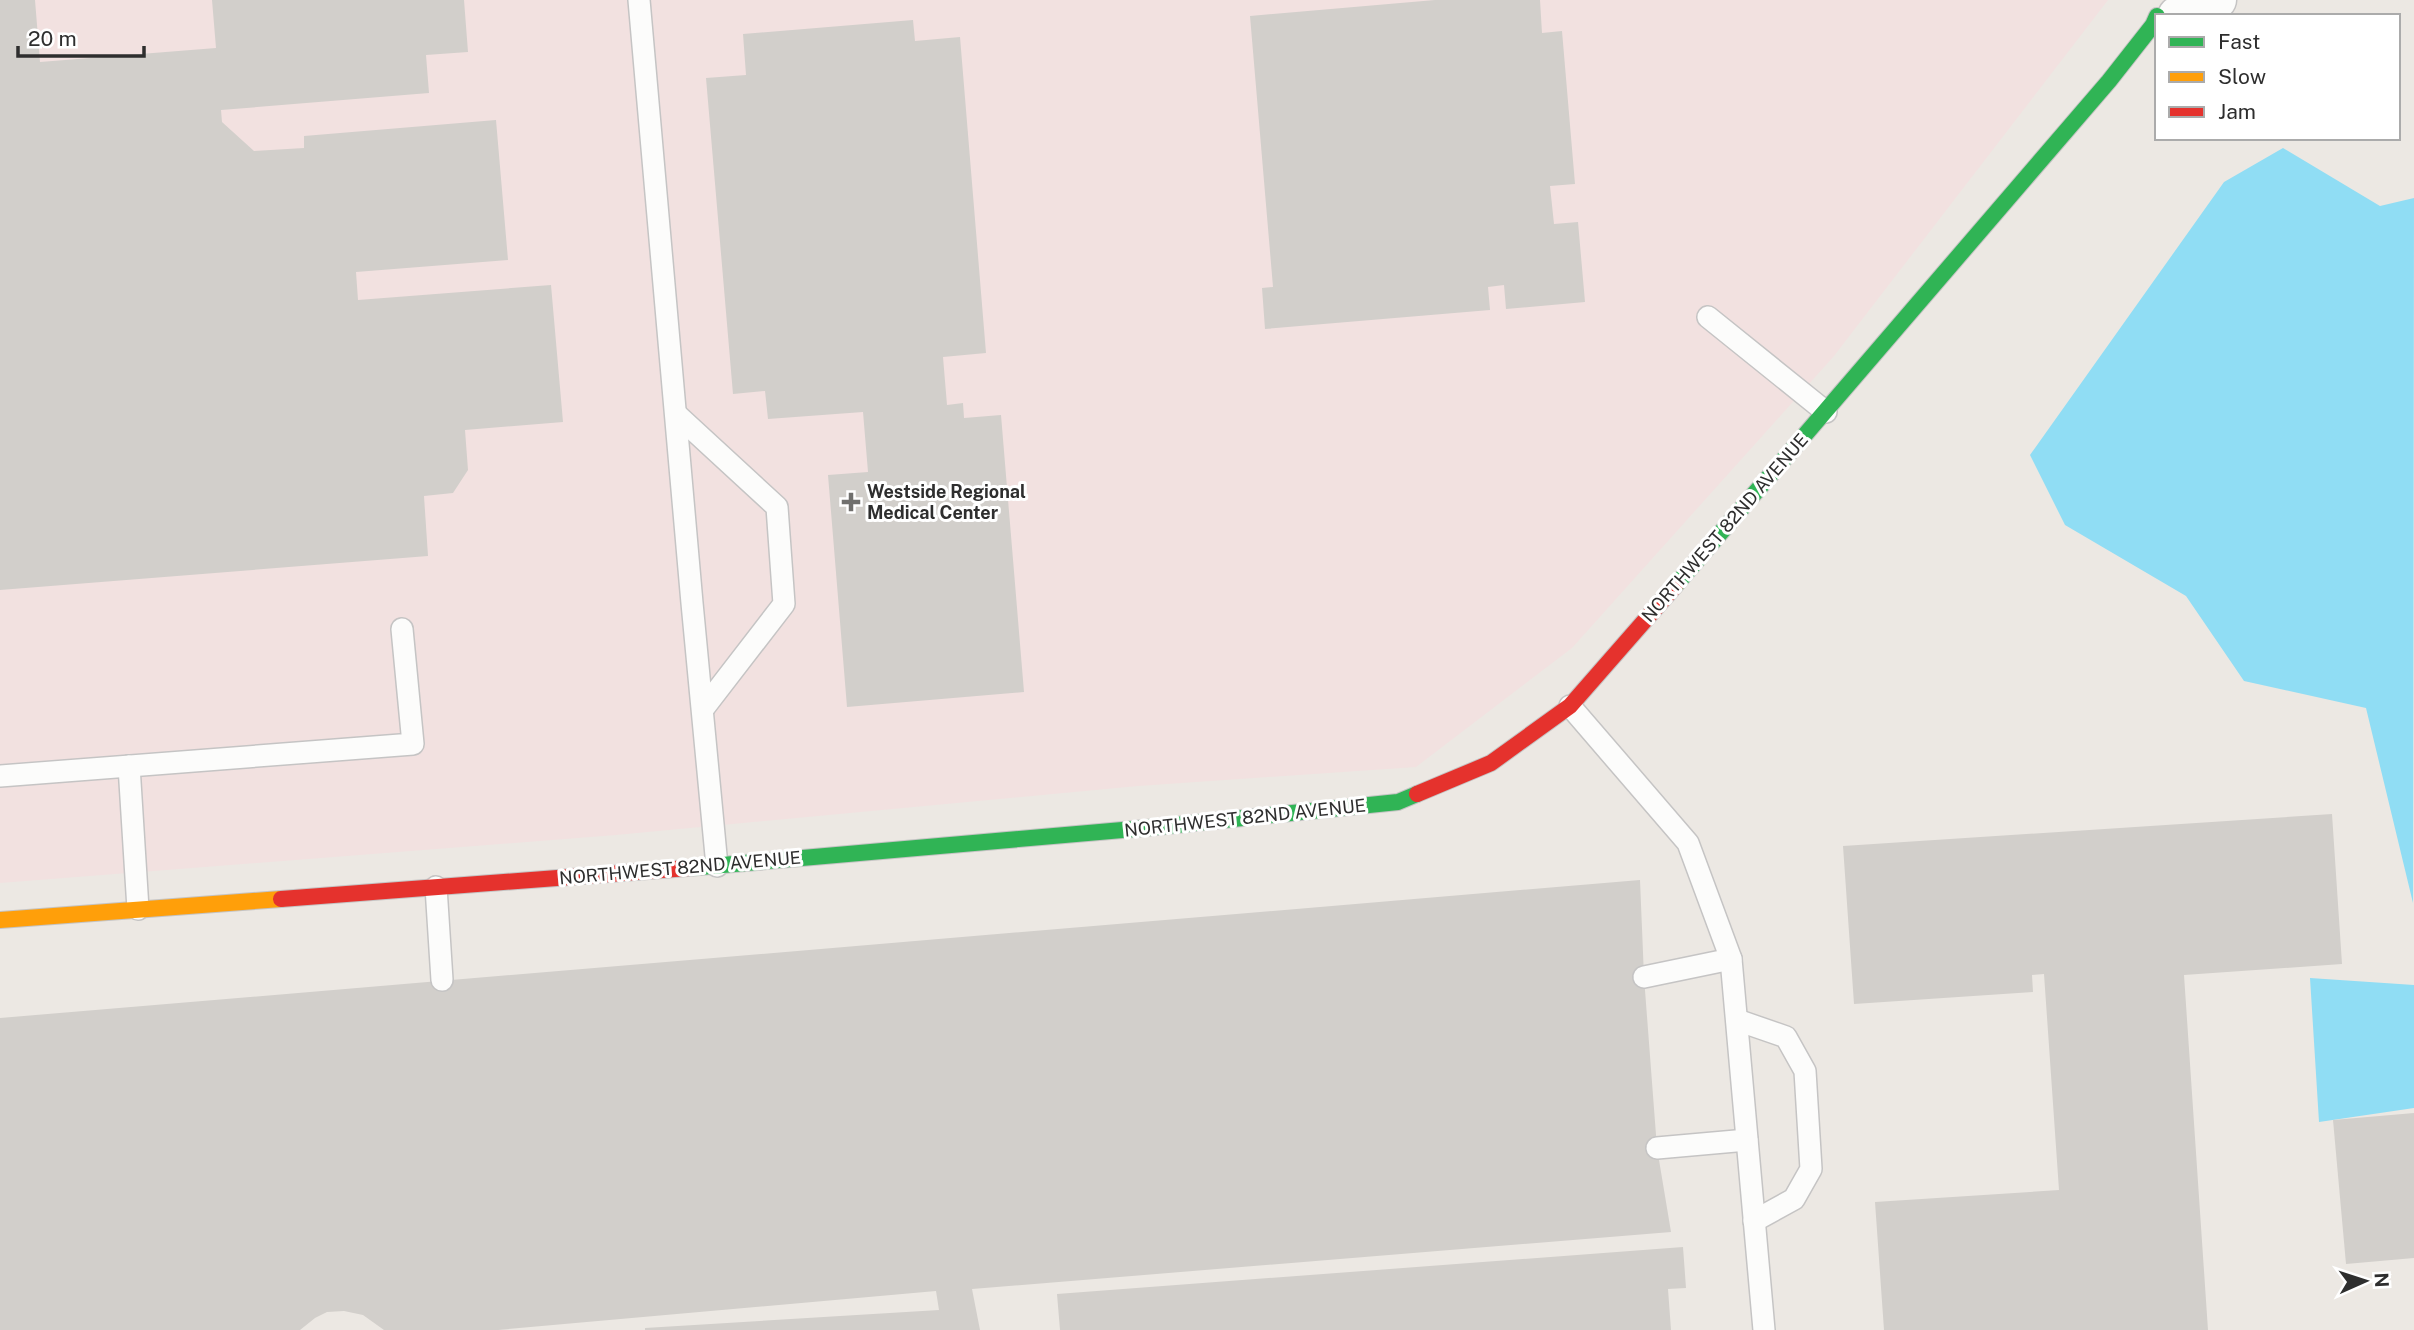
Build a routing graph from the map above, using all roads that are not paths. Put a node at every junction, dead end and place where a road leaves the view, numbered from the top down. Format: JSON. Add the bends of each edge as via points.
{"nodes":[{"id":1,"x":639,"y":0,"type":"edge"},
{"id":2,"x":2217,"y":0,"type":"edge"},
{"id":3,"x":2168,"y":14,"type":"edge"},
{"id":4,"x":2155,"y":24,"type":"edge"},
{"id":5,"x":1708,"y":317,"type":"dead end"},
{"id":6,"x":1826,"y":412,"type":"junction"},
{"id":7,"x":676,"y":414,"type":"junction"},
{"id":8,"x":402,"y":629,"type":"dead end"},
{"id":9,"x":1570,"y":706,"type":"junction"},
{"id":10,"x":703,"y":709,"type":"junction"},
{"id":11,"x":129,"y":766,"type":"junction"},
{"id":12,"x":0,"y":776,"type":"edge"},
{"id":13,"x":718,"y":866,"type":"junction"},
{"id":14,"x":436,"y":887,"type":"junction"},
{"id":15,"x":138,"y":909,"type":"junction"},
{"id":16,"x":0,"y":920,"type":"edge"},
{"id":17,"x":1731,"y":958,"type":"junction"},
{"id":18,"x":1644,"y":977,"type":"dead end"},
{"id":19,"x":442,"y":980,"type":"dead end"},
{"id":20,"x":1737,"y":1020,"type":"junction"},
{"id":21,"x":1747,"y":1140,"type":"junction"},
{"id":22,"x":1657,"y":1148,"type":"dead end"},
{"id":23,"x":1755,"y":1221,"type":"junction"},
{"id":24,"x":1764,"y":1330,"type":"edge"}],
"edges":[{"from":1,"to":7,"type":"lane"},
{"from":2,"to":3,"type":"street","name":"NORTHWEST 82ND AVENUE"},
{"from":4,"to":6,"type":"street","name":"NORTHWEST 82ND AVENUE"},
{"from":5,"to":6,"type":"lane"},
{"from":6,"to":9,"type":"street","name":"NORTHWEST 82ND AVENUE"},
{"from":7,"to":10,"type":"lane"},
{"from":7,"to":10,"type":"lane","via":[[777,507],[784,604]]},
{"from":8,"to":11,"type":"lane","via":[[414,744]]},
{"from":9,"to":13,"type":"street","name":"NORTHWEST 82ND AVENUE","via":[[1491,763],[1398,802]]},
{"from":9,"to":17,"type":"lane","via":[[1688,843]]},
{"from":10,"to":13,"type":"lane"},
{"from":11,"to":12,"type":"lane"},
{"from":11,"to":15,"type":"lane"},
{"from":13,"to":14,"type":"street","name":"NORTHWEST 82ND AVENUE"},
{"from":14,"to":15,"type":"street","name":"NORTHWEST 82ND AVENUE"},
{"from":14,"to":19,"type":"lane"},
{"from":15,"to":16,"type":"street","name":"NORTHWEST 82ND AVENUE"},
{"from":17,"to":18,"type":"lane"},
{"from":17,"to":20,"type":"lane"},
{"from":20,"to":21,"type":"lane"},
{"from":20,"to":23,"type":"lane","via":[[1786,1037],[1805,1071],[1811,1169],[1794,1199]]},
{"from":21,"to":22,"type":"lane"},
{"from":21,"to":23,"type":"lane"},
{"from":23,"to":24,"type":"lane"}]}
